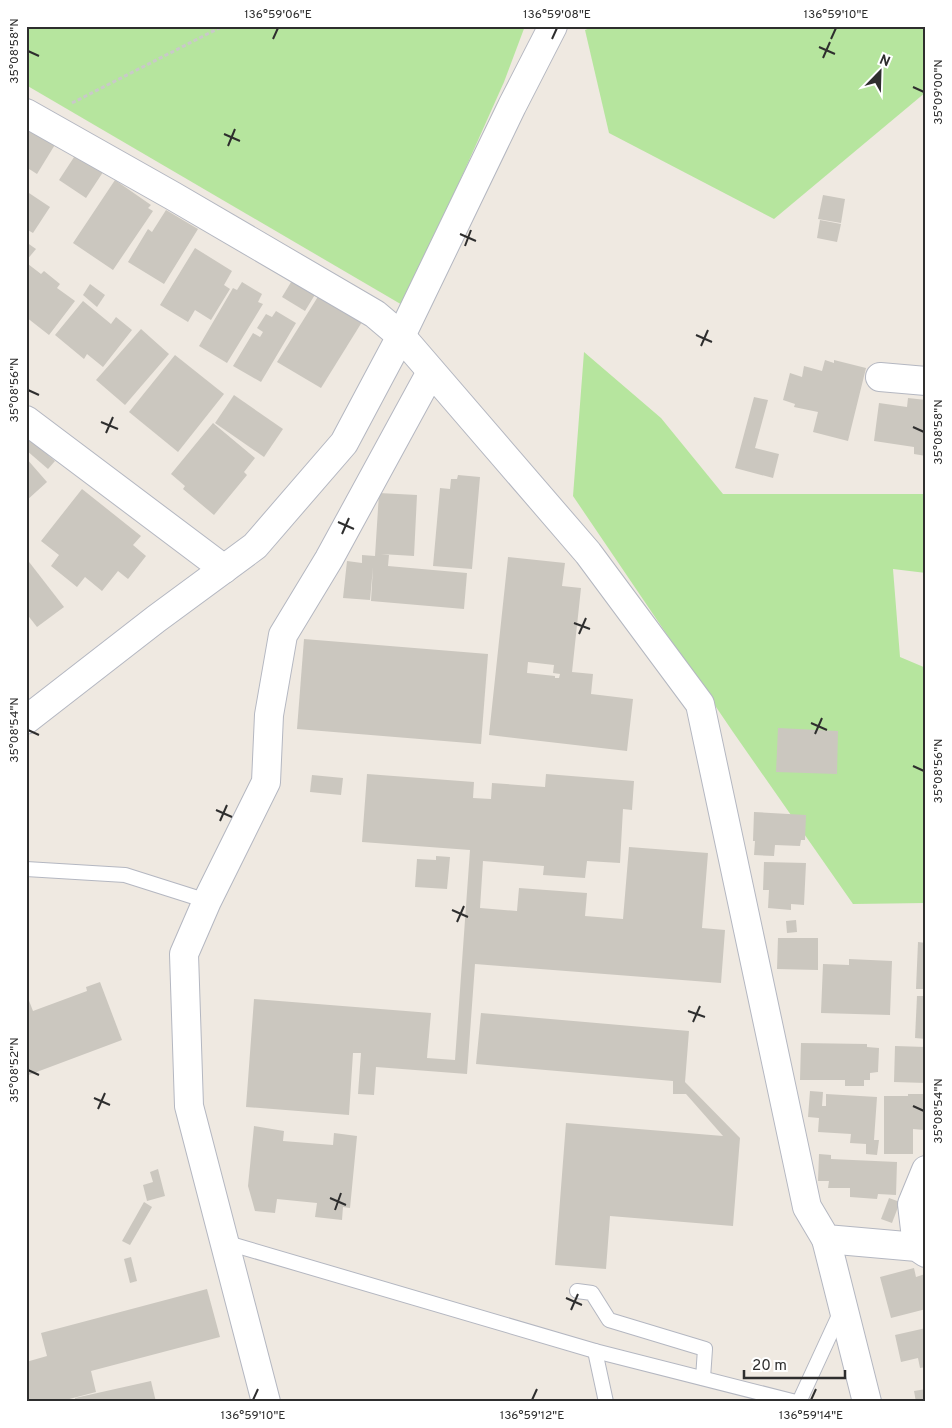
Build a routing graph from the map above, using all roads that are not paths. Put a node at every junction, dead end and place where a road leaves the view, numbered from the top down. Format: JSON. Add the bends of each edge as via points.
{"nodes":[{"id":1,"x":553,"y":26,"type":"edge"},
{"id":2,"x":32,"y":116,"type":"edge"},
{"id":3,"x":401,"y":336,"type":"junction"},
{"id":4,"x":431,"y":372,"type":"junction"},
{"id":5,"x":880,"y":377,"type":"dead end"},
{"id":6,"x":926,"y":381,"type":"edge"},
{"id":7,"x":26,"y":420,"type":"edge"},
{"id":8,"x":224,"y":568,"type":"junction"},
{"id":9,"x":26,"y":720,"type":"edge"},
{"id":10,"x":26,"y":869,"type":"edge"},
{"id":11,"x":207,"y":901,"type":"junction"},
{"id":12,"x":926,"y":1170,"type":"edge"},
{"id":13,"x":826,"y":1239,"type":"junction"},
{"id":14,"x":224,"y":1242,"type":"junction"},
{"id":15,"x":921,"y":1250,"type":"edge"},
{"id":16,"x":577,"y":1291,"type":"dead end"},
{"id":17,"x":843,"y":1306,"type":"junction"},
{"id":18,"x":595,"y":1351,"type":"junction"},
{"id":19,"x":703,"y":1378,"type":"junction"},
{"id":20,"x":266,"y":1402,"type":"edge"},
{"id":21,"x":606,"y":1402,"type":"edge"},
{"id":22,"x":798,"y":1402,"type":"edge"},
{"id":23,"x":867,"y":1402,"type":"edge"}],
"edges":[{"from":1,"to":3,"type":"street"},
{"from":2,"to":3,"type":"street","via":[[375,314]]},
{"from":3,"to":4,"type":"street"},
{"from":3,"to":8,"type":"street","via":[[344,443],[255,546]]},
{"from":4,"to":11,"type":"street","via":[[283,635],[269,715],[266,782]]},
{"from":4,"to":13,"type":"street","via":[[588,553],[700,704],[807,1206]]},
{"from":5,"to":6,"type":"street"},
{"from":7,"to":8,"type":"street"},
{"from":8,"to":9,"type":"street"},
{"from":10,"to":11,"type":"lane","via":[[125,875]]},
{"from":11,"to":14,"type":"street","via":[[184,954],[189,1106]]},
{"from":12,"to":15,"type":"street","via":[[912,1204]]},
{"from":13,"to":15,"type":"street"},
{"from":13,"to":17,"type":"street"},
{"from":14,"to":18,"type":"lane"},
{"from":14,"to":20,"type":"street"},
{"from":16,"to":19,"type":"lane","via":[[592,1293],[609,1320],[705,1349]]},
{"from":17,"to":22,"type":"lane"},
{"from":17,"to":23,"type":"street"},
{"from":18,"to":19,"type":"lane"},
{"from":18,"to":21,"type":"lane"},
{"from":19,"to":22,"type":"lane"}]}
